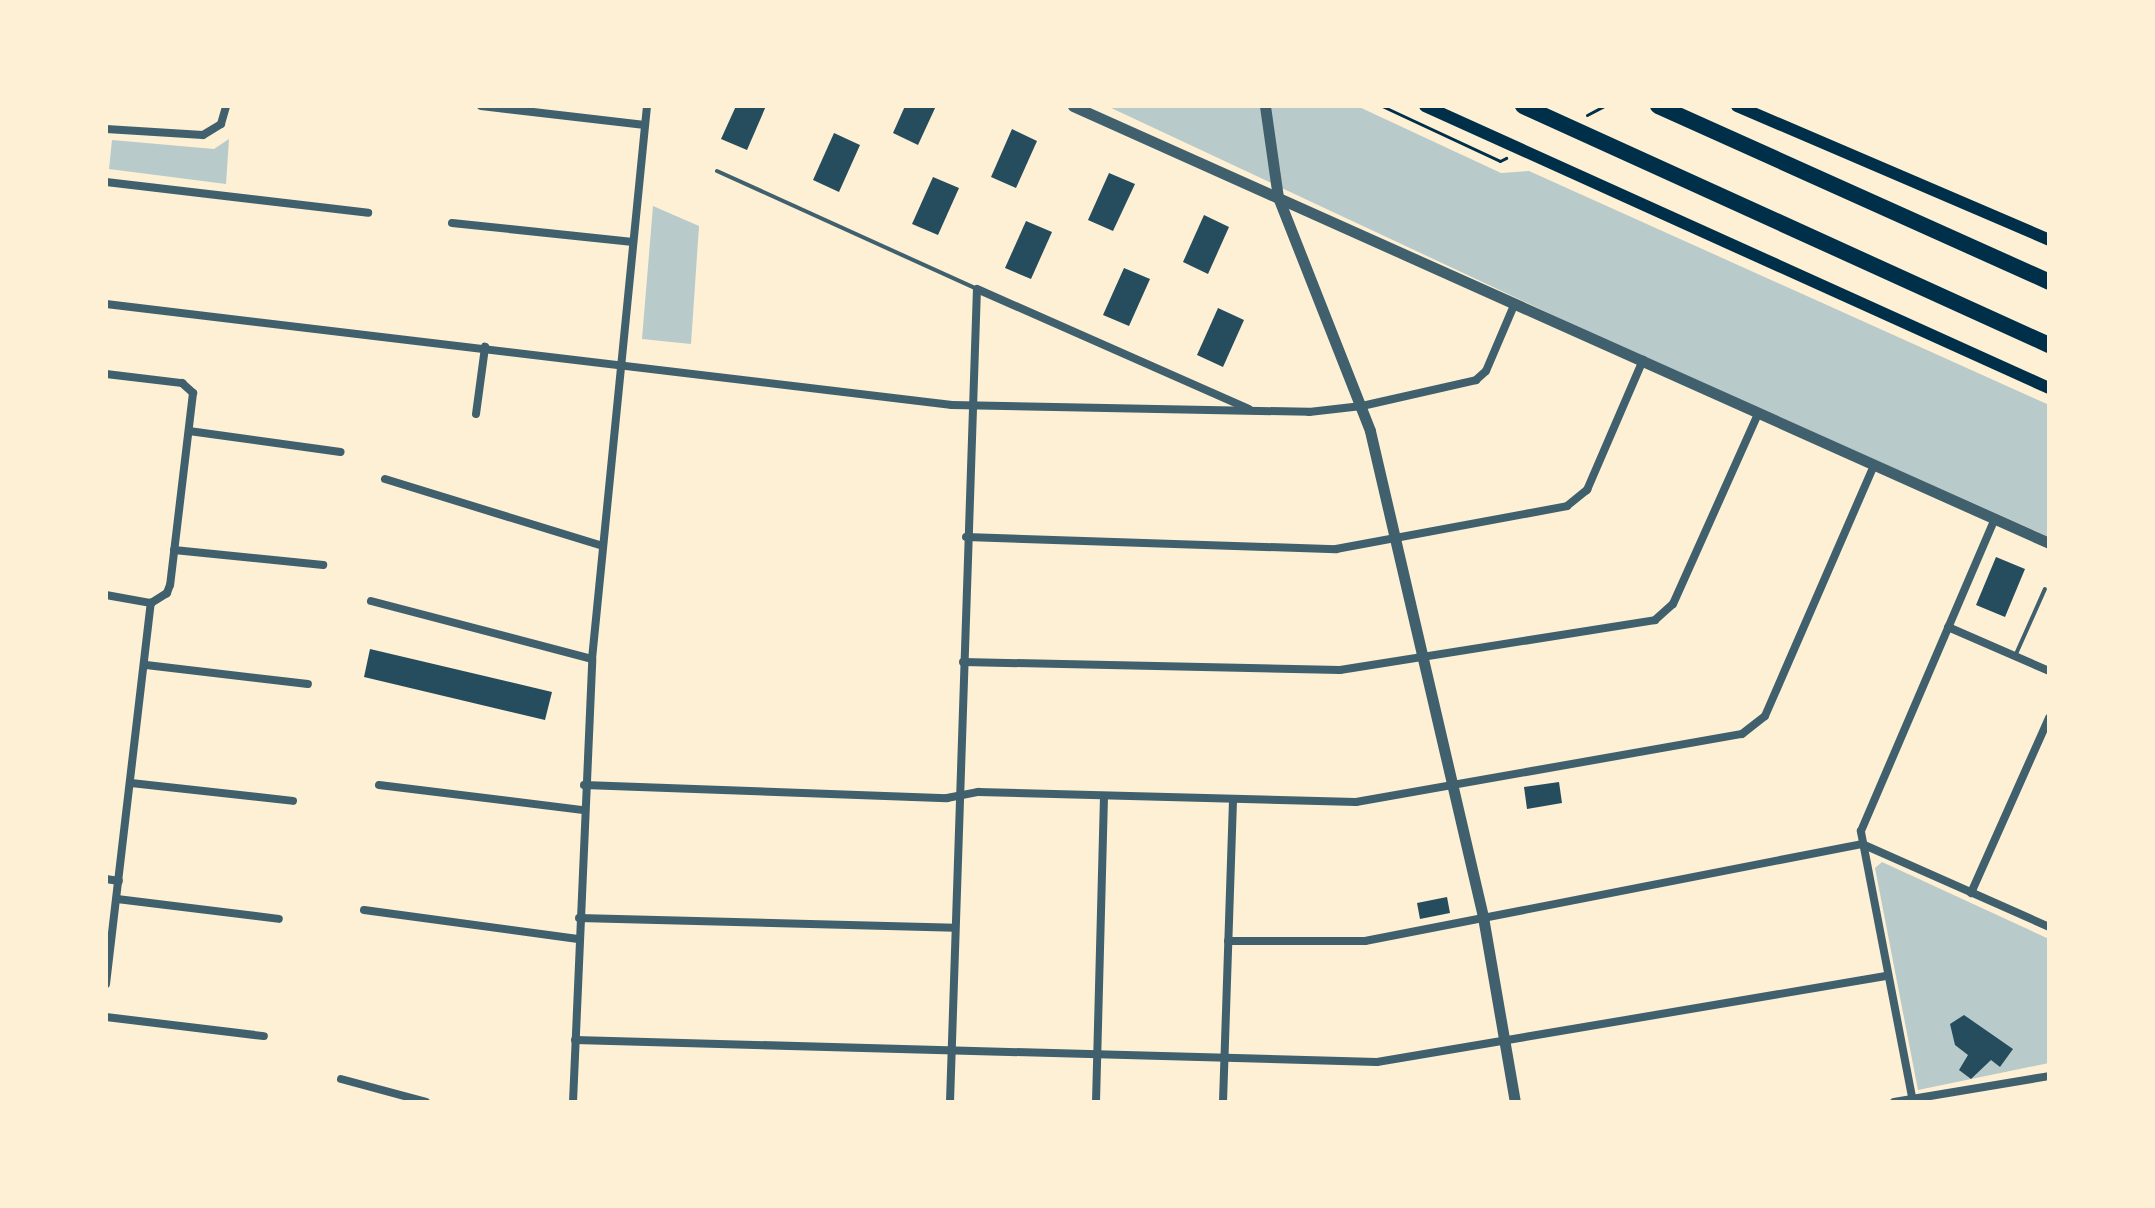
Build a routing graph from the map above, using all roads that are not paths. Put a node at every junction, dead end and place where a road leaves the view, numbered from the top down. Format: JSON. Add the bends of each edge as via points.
{"nodes":[{"id":1,"x":226,"y":106,"type":"edge"},
{"id":2,"x":481,"y":106,"type":"edge"},
{"id":3,"x":647,"y":106,"type":"edge"},
{"id":4,"x":1073,"y":106,"type":"edge"},
{"id":5,"x":1265,"y":106,"type":"edge"},
{"id":6,"x":1425,"y":106,"type":"edge"},
{"id":7,"x":1523,"y":106,"type":"edge"},
{"id":8,"x":1658,"y":106,"type":"edge"},
{"id":9,"x":1737,"y":106,"type":"edge"},
{"id":10,"x":645,"y":125,"type":"junction"},
{"id":11,"x":106,"y":129,"type":"edge"},
{"id":12,"x":717,"y":171,"type":"dead end"},
{"id":13,"x":106,"y":182,"type":"edge"},
{"id":14,"x":1278,"y":197,"type":"junction"},
{"id":15,"x":368,"y":213,"type":"dead end"},
{"id":16,"x":452,"y":223,"type":"dead end"},
{"id":17,"x":2049,"y":240,"type":"edge"},
{"id":18,"x":633,"y":242,"type":"junction"},
{"id":19,"x":2049,"y":282,"type":"edge"},
{"id":20,"x":977,"y":289,"type":"junction"},
{"id":21,"x":1515,"y":303,"type":"junction"},
{"id":22,"x":106,"y":304,"type":"edge"},
{"id":23,"x":2049,"y":345,"type":"edge"},
{"id":24,"x":485,"y":347,"type":"junction"},
{"id":25,"x":1643,"y":360,"type":"junction"},
{"id":26,"x":621,"y":364,"type":"junction"},
{"id":27,"x":106,"y":374,"type":"edge"},
{"id":28,"x":2049,"y":388,"type":"edge"},
{"id":29,"x":970,"y":405,"type":"junction"},
{"id":30,"x":1362,"y":406,"type":"junction"},
{"id":31,"x":1252,"y":410,"type":"junction"},
{"id":32,"x":476,"y":414,"type":"dead end"},
{"id":33,"x":1758,"y":414,"type":"junction"},
{"id":34,"x":189,"y":431,"type":"junction"},
{"id":35,"x":341,"y":452,"type":"dead end"},
{"id":36,"x":1874,"y":465,"type":"junction"},
{"id":37,"x":385,"y":479,"type":"dead end"},
{"id":38,"x":1995,"y":519,"type":"junction"},
{"id":39,"x":966,"y":537,"type":"junction"},
{"id":40,"x":1394,"y":538,"type":"junction"},
{"id":41,"x":2049,"y":543,"type":"edge"},
{"id":42,"x":603,"y":546,"type":"junction"},
{"id":43,"x":174,"y":550,"type":"junction"},
{"id":44,"x":323,"y":565,"type":"dead end"},
{"id":45,"x":2045,"y":589,"type":"dead end"},
{"id":46,"x":106,"y":595,"type":"edge"},
{"id":47,"x":371,"y":601,"type":"dead end"},
{"id":48,"x":151,"y":603,"type":"junction"},
{"id":49,"x":1948,"y":627,"type":"junction"},
{"id":50,"x":1421,"y":655,"type":"junction"},
{"id":51,"x":2015,"y":656,"type":"junction"},
{"id":52,"x":592,"y":659,"type":"junction"},
{"id":53,"x":963,"y":662,"type":"junction"},
{"id":54,"x":146,"y":665,"type":"junction"},
{"id":55,"x":2049,"y":671,"type":"edge"},
{"id":56,"x":308,"y":684,"type":"dead end"},
{"id":57,"x":2049,"y":718,"type":"edge"},
{"id":58,"x":131,"y":783,"type":"junction"},
{"id":59,"x":379,"y":785,"type":"dead end"},
{"id":60,"x":584,"y":785,"type":"junction"},
{"id":61,"x":1451,"y":785,"type":"junction"},
{"id":62,"x":959,"y":796,"type":"junction"},
{"id":63,"x":1104,"y":796,"type":"junction"},
{"id":64,"x":1233,"y":800,"type":"junction"},
{"id":65,"x":293,"y":801,"type":"dead end"},
{"id":66,"x":583,"y":810,"type":"junction"},
{"id":67,"x":1862,"y":844,"type":"junction"},
{"id":68,"x":106,"y":879,"type":"edge"},
{"id":69,"x":119,"y":881,"type":"junction"},
{"id":70,"x":1971,"y":893,"type":"junction"},
{"id":71,"x":117,"y":899,"type":"junction"},
{"id":72,"x":364,"y":910,"type":"dead end"},
{"id":73,"x":1483,"y":917,"type":"junction"},
{"id":74,"x":579,"y":918,"type":"junction"},
{"id":75,"x":279,"y":919,"type":"dead end"},
{"id":76,"x":2049,"y":927,"type":"edge"},
{"id":77,"x":955,"y":928,"type":"junction"},
{"id":78,"x":109,"y":929,"type":"edge"},
{"id":79,"x":578,"y":939,"type":"junction"},
{"id":80,"x":1228,"y":941,"type":"junction"},
{"id":81,"x":1886,"y":976,"type":"junction"},
{"id":82,"x":106,"y":984,"type":"edge"},
{"id":83,"x":106,"y":1017,"type":"edge"},
{"id":84,"x":264,"y":1036,"type":"dead end"},
{"id":85,"x":575,"y":1040,"type":"junction"},
{"id":86,"x":1507,"y":1041,"type":"junction"},
{"id":87,"x":952,"y":1052,"type":"junction"},
{"id":88,"x":1097,"y":1056,"type":"junction"},
{"id":89,"x":1225,"y":1059,"type":"junction"},
{"id":90,"x":2049,"y":1076,"type":"edge"},
{"id":91,"x":341,"y":1079,"type":"dead end"},
{"id":92,"x":1913,"y":1100,"type":"edge"},
{"id":93,"x":426,"y":1102,"type":"edge"},
{"id":94,"x":573,"y":1102,"type":"edge"},
{"id":95,"x":950,"y":1102,"type":"edge"},
{"id":96,"x":1096,"y":1102,"type":"edge"},
{"id":97,"x":1223,"y":1102,"type":"edge"},
{"id":98,"x":1515,"y":1102,"type":"edge"},
{"id":99,"x":1894,"y":1102,"type":"edge"}],
"edges":[{"from":1,"to":11,"type":"street","via":[[221,124],[203,135]]},
{"from":2,"to":10,"type":"street"},
{"from":3,"to":10,"type":"street"},
{"from":4,"to":14,"type":"street"},
{"from":5,"to":14,"type":"street"},
{"from":6,"to":28,"type":"main road"},
{"from":7,"to":23,"type":"highway"},
{"from":8,"to":19,"type":"highway"},
{"from":9,"to":17,"type":"main road"},
{"from":10,"to":18,"type":"street"},
{"from":12,"to":20,"type":"lane"},
{"from":13,"to":15,"type":"street"},
{"from":14,"to":21,"type":"street"},
{"from":14,"to":30,"type":"street"},
{"from":16,"to":18,"type":"street"},
{"from":18,"to":26,"type":"street"},
{"from":20,"to":29,"type":"street"},
{"from":20,"to":31,"type":"street"},
{"from":21,"to":25,"type":"street"},
{"from":21,"to":30,"type":"street","via":[[1482,377]]},
{"from":22,"to":24,"type":"street"},
{"from":24,"to":26,"type":"street"},
{"from":24,"to":32,"type":"street"},
{"from":25,"to":33,"type":"street"},
{"from":25,"to":40,"type":"street","via":[[1578,501]]},
{"from":26,"to":29,"type":"street"},
{"from":26,"to":42,"type":"street"},
{"from":27,"to":34,"type":"street","via":[[191,388]]},
{"from":29,"to":31,"type":"street"},
{"from":29,"to":39,"type":"street"},
{"from":30,"to":31,"type":"street"},
{"from":30,"to":40,"type":"street"},
{"from":33,"to":36,"type":"street"},
{"from":33,"to":50,"type":"street","via":[[1666,614]]},
{"from":34,"to":35,"type":"street"},
{"from":34,"to":43,"type":"street"},
{"from":36,"to":38,"type":"street"},
{"from":36,"to":61,"type":"street","via":[[1756,728]]},
{"from":37,"to":42,"type":"street"},
{"from":38,"to":41,"type":"street"},
{"from":38,"to":49,"type":"street"},
{"from":39,"to":40,"type":"street","via":[[1310,549]]},
{"from":39,"to":53,"type":"street"},
{"from":40,"to":50,"type":"street"},
{"from":42,"to":52,"type":"street"},
{"from":43,"to":44,"type":"street"},
{"from":43,"to":48,"type":"street","via":[[167,593]]},
{"from":45,"to":51,"type":"lane"},
{"from":46,"to":48,"type":"street"},
{"from":47,"to":52,"type":"street"},
{"from":48,"to":54,"type":"street"},
{"from":49,"to":51,"type":"street"},
{"from":49,"to":67,"type":"street","via":[[1863,825]]},
{"from":50,"to":53,"type":"street","via":[[1319,670]]},
{"from":50,"to":61,"type":"street"},
{"from":51,"to":55,"type":"street"},
{"from":52,"to":60,"type":"street"},
{"from":53,"to":62,"type":"street"},
{"from":54,"to":56,"type":"street"},
{"from":54,"to":58,"type":"street"},
{"from":57,"to":70,"type":"street"},
{"from":58,"to":65,"type":"street"},
{"from":58,"to":69,"type":"street"},
{"from":59,"to":66,"type":"street"},
{"from":60,"to":62,"type":"street"},
{"from":60,"to":66,"type":"street"},
{"from":61,"to":64,"type":"street","via":[[1356,802]]},
{"from":61,"to":73,"type":"street"},
{"from":62,"to":63,"type":"street"},
{"from":62,"to":77,"type":"street"},
{"from":63,"to":64,"type":"street"},
{"from":63,"to":88,"type":"street"},
{"from":64,"to":80,"type":"street"},
{"from":66,"to":74,"type":"street"},
{"from":67,"to":70,"type":"street"},
{"from":67,"to":73,"type":"street"},
{"from":67,"to":81,"type":"street"},
{"from":68,"to":69,"type":"street"},
{"from":69,"to":71,"type":"street"},
{"from":70,"to":76,"type":"street"},
{"from":71,"to":75,"type":"street"},
{"from":71,"to":78,"type":"street"},
{"from":72,"to":79,"type":"street"},
{"from":73,"to":80,"type":"street","via":[[1353,942]]},
{"from":73,"to":86,"type":"street"},
{"from":74,"to":77,"type":"street"},
{"from":74,"to":79,"type":"street"},
{"from":77,"to":87,"type":"street"},
{"from":78,"to":82,"type":"street"},
{"from":79,"to":85,"type":"street"},
{"from":80,"to":89,"type":"street"},
{"from":81,"to":86,"type":"street"},
{"from":81,"to":92,"type":"street"},
{"from":83,"to":84,"type":"street"},
{"from":85,"to":87,"type":"street"},
{"from":85,"to":94,"type":"street"},
{"from":86,"to":89,"type":"street","via":[[1377,1062]]},
{"from":86,"to":98,"type":"street"},
{"from":87,"to":88,"type":"street"},
{"from":87,"to":95,"type":"street"},
{"from":88,"to":89,"type":"street"},
{"from":88,"to":96,"type":"street"},
{"from":89,"to":97,"type":"street"},
{"from":90,"to":92,"type":"street"},
{"from":91,"to":93,"type":"street"},
{"from":92,"to":99,"type":"street"}]}
